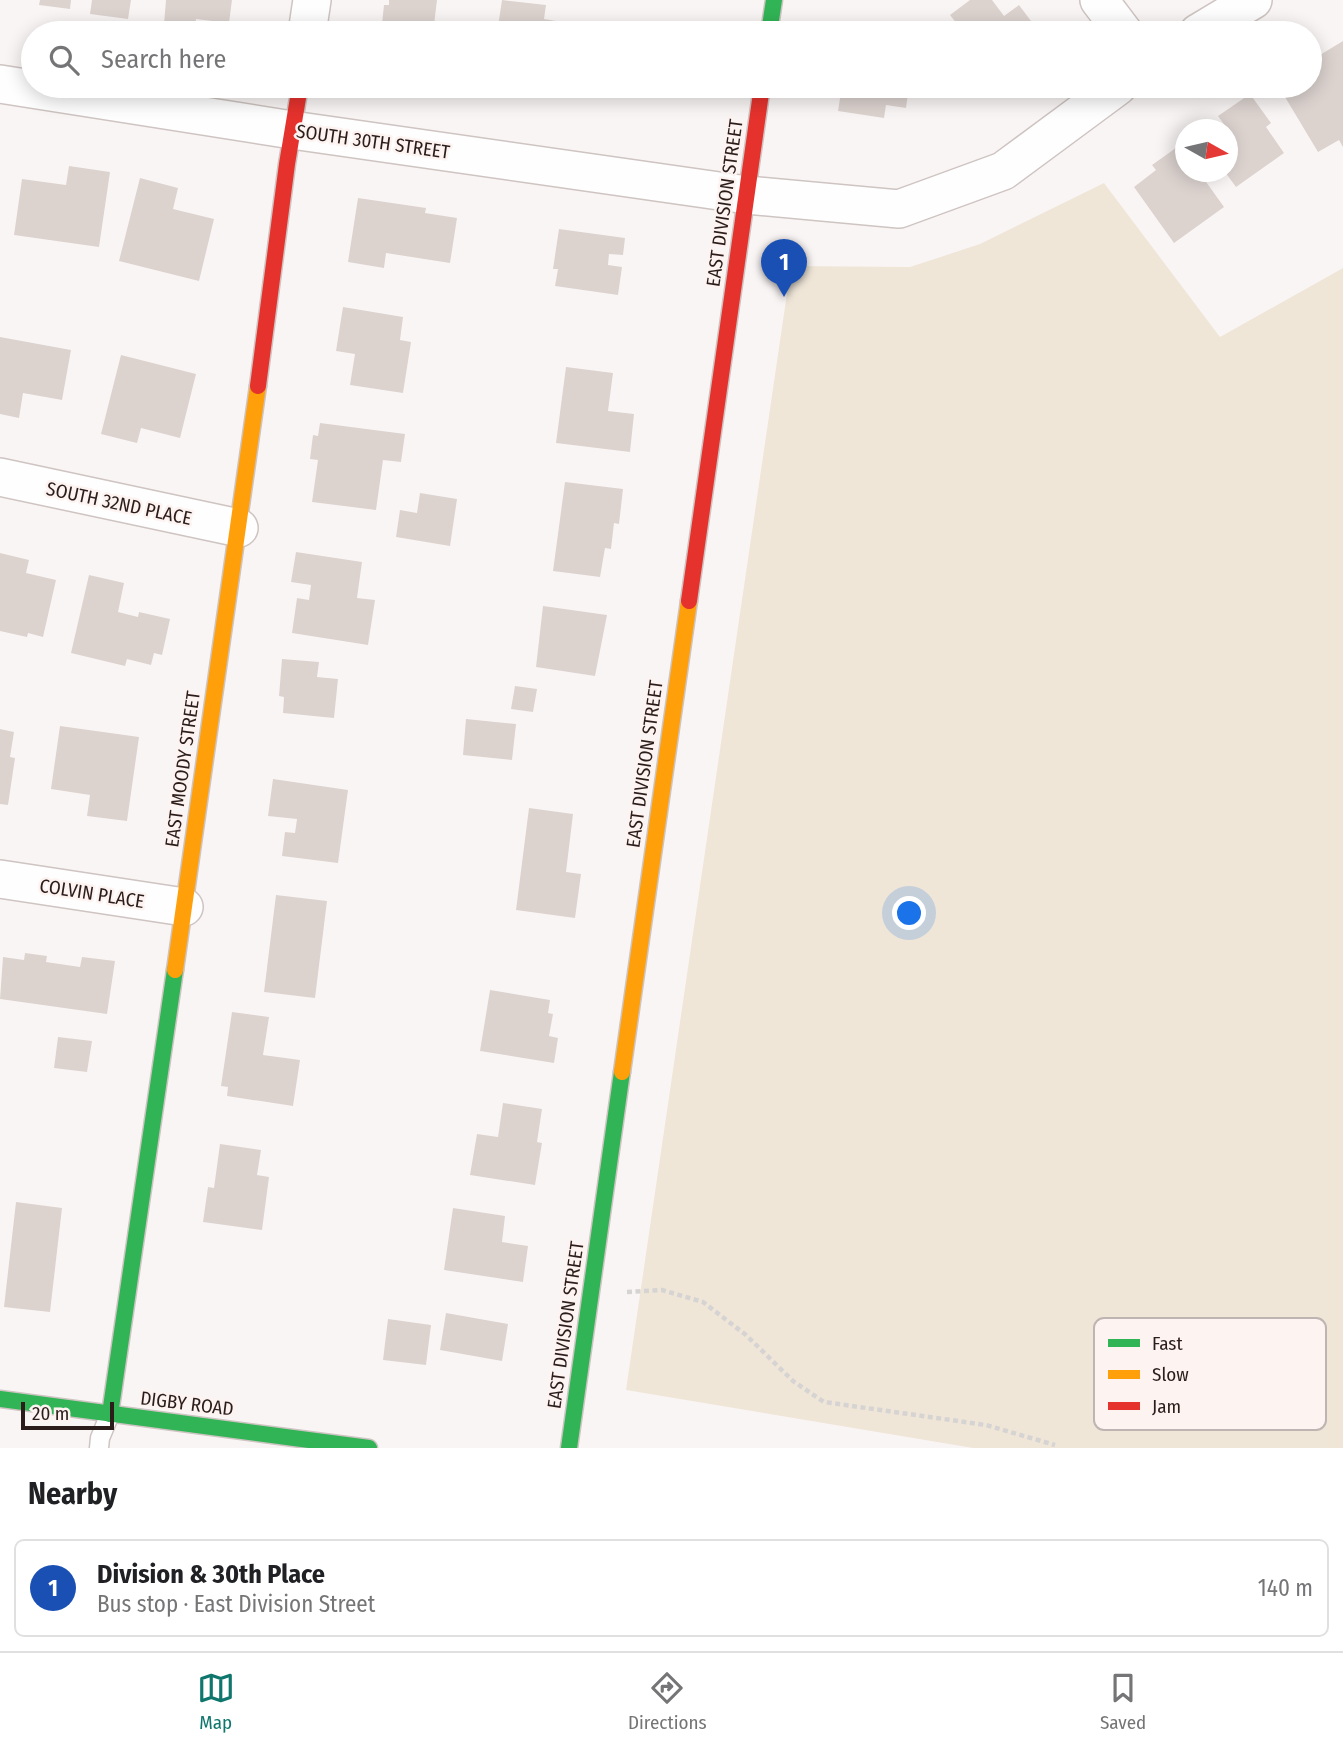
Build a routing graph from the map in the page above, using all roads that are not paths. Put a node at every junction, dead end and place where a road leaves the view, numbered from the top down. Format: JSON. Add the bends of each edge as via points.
{"nodes":[{"id":1,"x":312,"y":0,"type":"edge"},
{"id":2,"x":774,"y":0,"type":"edge"},
{"id":3,"x":1099,"y":0,"type":"edge"},
{"id":4,"x":1253,"y":0,"type":"edge"},
{"id":5,"x":309,"y":21,"type":"edge"},
{"id":6,"x":771,"y":21,"type":"edge"},
{"id":7,"x":1115,"y":21,"type":"edge"},
{"id":8,"x":1218,"y":21,"type":"edge"},
{"id":9,"x":0,"y":84,"type":"edge"},
{"id":10,"x":21,"y":87,"type":"edge"},
{"id":11,"x":89,"y":98,"type":"edge"},
{"id":12,"x":298,"y":98,"type":"edge"},
{"id":13,"x":760,"y":98,"type":"edge"},
{"id":14,"x":1102,"y":98,"type":"edge"},
{"id":15,"x":292,"y":130,"type":"junction"},
{"id":16,"x":747,"y":195,"type":"junction"},
{"id":17,"x":0,"y":477,"type":"edge"},
{"id":18,"x":239,"y":528,"type":"junction"},
{"id":19,"x":0,"y":879,"type":"edge"},
{"id":20,"x":184,"y":907,"type":"junction"},
{"id":21,"x":0,"y":1399,"type":"edge"},
{"id":22,"x":110,"y":1414,"type":"junction"},
{"id":23,"x":99,"y":1448,"type":"edge"},
{"id":24,"x":369,"y":1448,"type":"edge"},
{"id":25,"x":569,"y":1448,"type":"edge"}],
"edges":[{"from":1,"to":5,"type":"street"},
{"from":2,"to":6,"type":"street"},
{"from":3,"to":7,"type":"street"},
{"from":4,"to":8,"type":"street"},
{"from":9,"to":10,"type":"street","name":"SOUTH 30TH STREET"},
{"from":11,"to":15,"type":"street","name":"SOUTH 30TH STREET"},
{"from":12,"to":15,"type":"street","name":"EAST MOODY STREET"},
{"from":13,"to":16,"type":"street","name":"EAST DIVISION STREET"},
{"from":14,"to":16,"type":"street","name":"SOUTH 30TH STREET","via":[[1003,171],[899,209]]},
{"from":15,"to":16,"type":"street","name":"SOUTH 30TH STREET"},
{"from":15,"to":18,"type":"street","name":"EAST MOODY STREET"},
{"from":16,"to":25,"type":"street","name":"EAST DIVISION STREET"},
{"from":17,"to":18,"type":"street","name":"SOUTH 32ND PLACE"},
{"from":18,"to":20,"type":"street","name":"EAST MOODY STREET"},
{"from":19,"to":20,"type":"street","name":"COLVIN PLACE"},
{"from":20,"to":22,"type":"street","name":"EAST MOODY STREET"},
{"from":21,"to":22,"type":"street","name":"DIGBY ROAD"},
{"from":22,"to":23,"type":"lane"},
{"from":22,"to":24,"type":"street","name":"DIGBY ROAD"}]}
